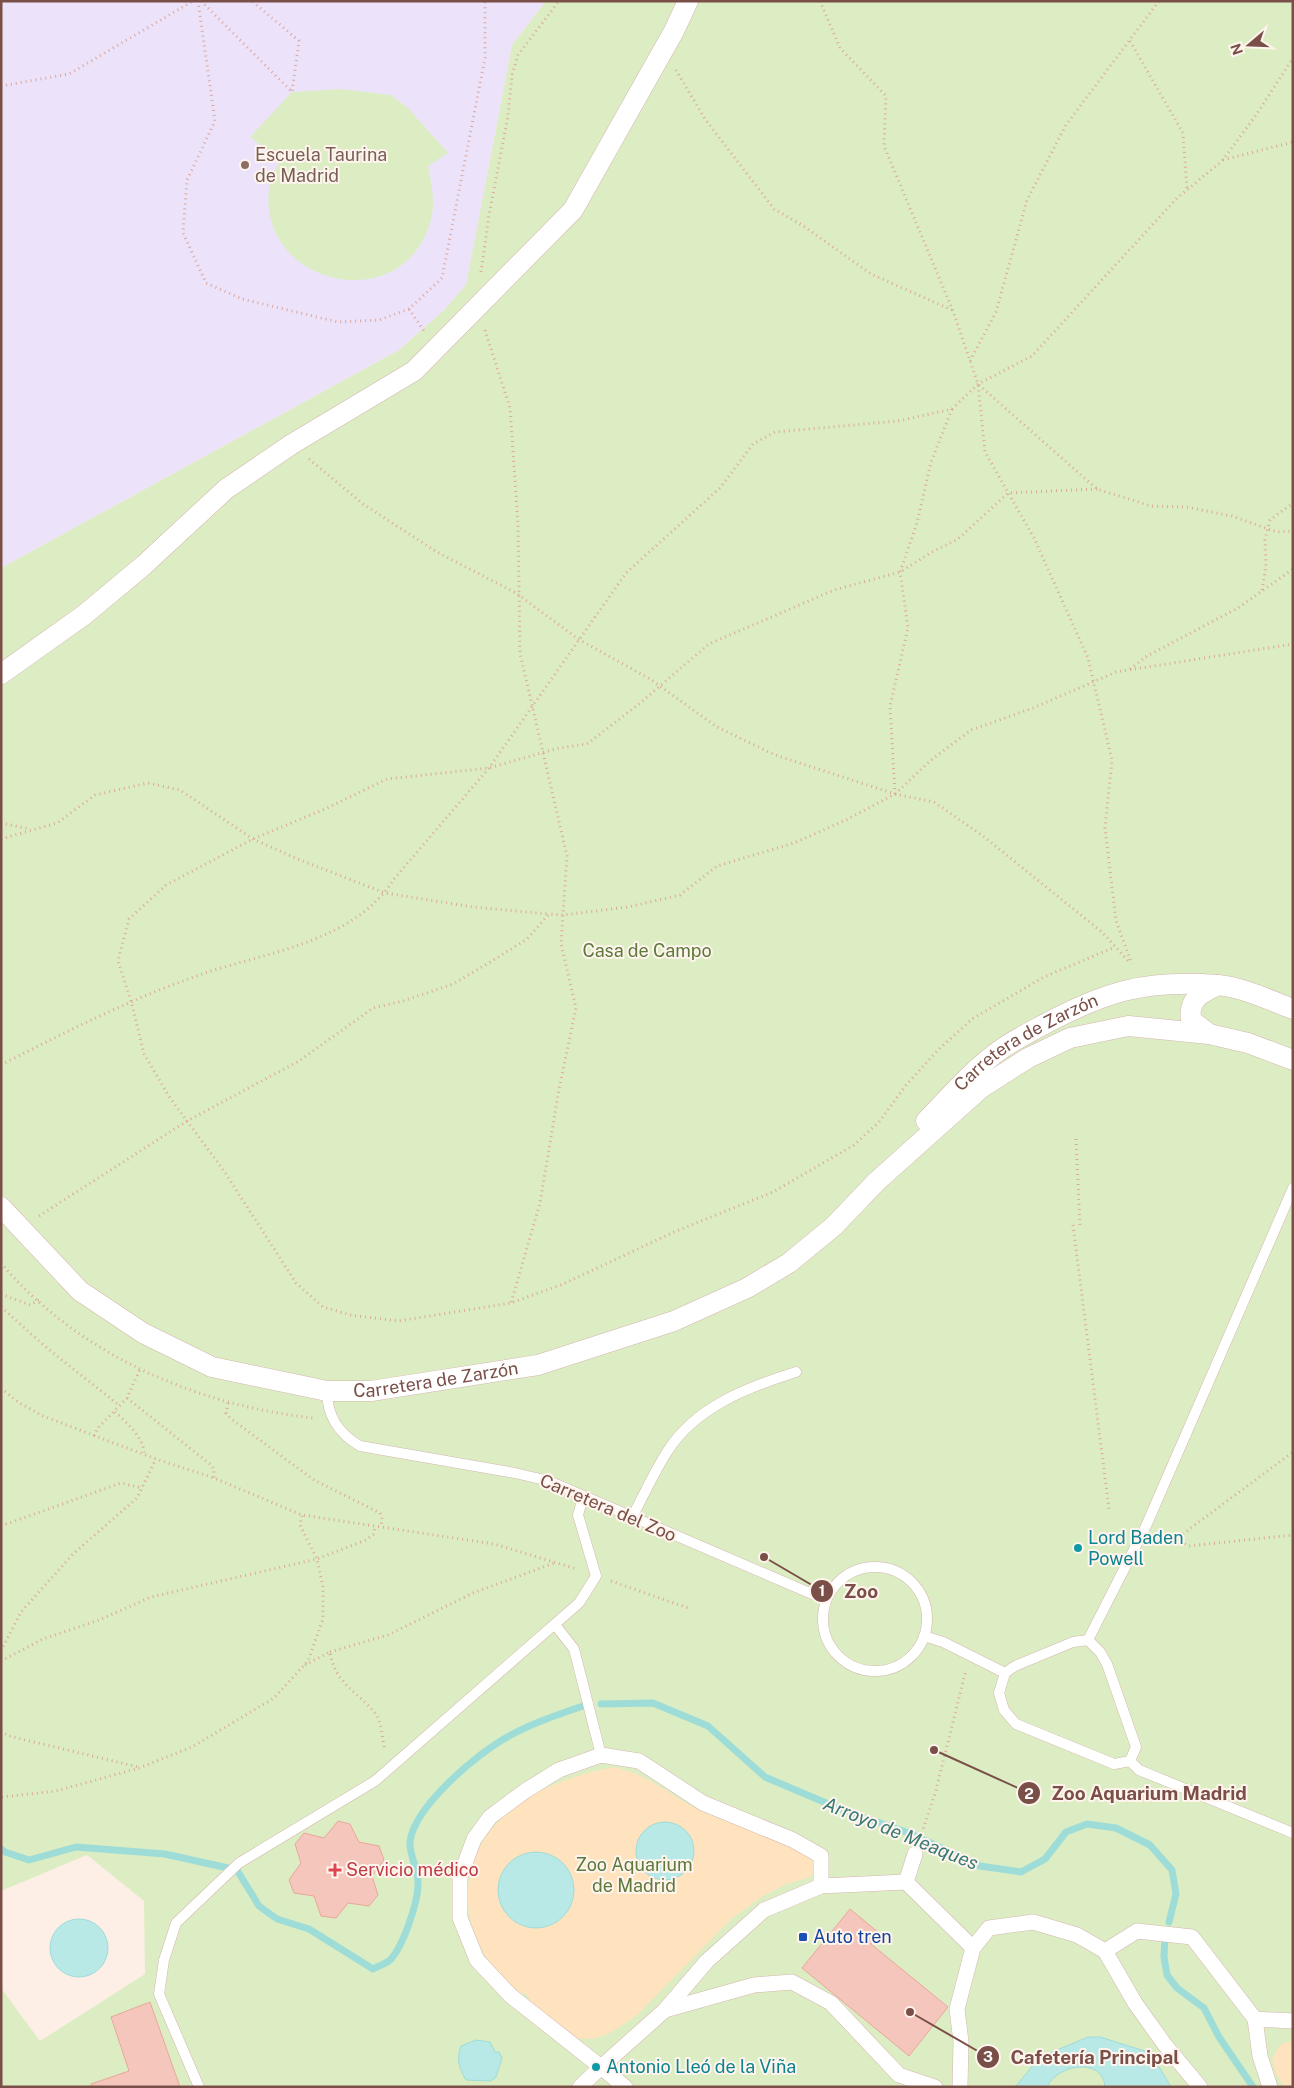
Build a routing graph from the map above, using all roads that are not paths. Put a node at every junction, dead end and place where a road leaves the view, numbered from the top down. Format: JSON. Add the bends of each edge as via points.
{"nodes":[{"id":1,"x":688,"y":1,"type":"edge"},
{"id":2,"x":1,"y":674,"type":"edge"},
{"id":3,"x":1218,"y":985,"type":"junction"},
{"id":4,"x":1293,"y":1009,"type":"edge"},
{"id":5,"x":1209,"y":1034,"type":"junction"},
{"id":6,"x":1293,"y":1060,"type":"edge"},
{"id":7,"x":876,"y":1182,"type":"junction"},
{"id":8,"x":1293,"y":1188,"type":"edge"},
{"id":9,"x":1,"y":1207,"type":"edge"},
{"id":10,"x":796,"y":1372,"type":"dead end"},
{"id":11,"x":327,"y":1391,"type":"junction"},
{"id":12,"x":583,"y":1498,"type":"junction"},
{"id":13,"x":632,"y":1517,"type":"junction"},
{"id":14,"x":826,"y":1600,"type":"junction"},
{"id":15,"x":556,"y":1626,"type":"junction"},
{"id":16,"x":924,"y":1636,"type":"junction"},
{"id":17,"x":1088,"y":1640,"type":"junction"},
{"id":18,"x":1005,"y":1673,"type":"junction"},
{"id":19,"x":601,"y":1755,"type":"junction"},
{"id":20,"x":1130,"y":1760,"type":"junction"},
{"id":21,"x":1293,"y":1833,"type":"edge"},
{"id":22,"x":915,"y":1854,"type":"dead end"},
{"id":23,"x":906,"y":1882,"type":"junction"},
{"id":24,"x":821,"y":1886,"type":"junction"},
{"id":25,"x":973,"y":1948,"type":"junction"},
{"id":26,"x":1105,"y":1951,"type":"junction"},
{"id":27,"x":665,"y":2010,"type":"junction"},
{"id":28,"x":1255,"y":2019,"type":"junction"},
{"id":29,"x":1293,"y":2021,"type":"edge"},
{"id":30,"x":601,"y":2067,"type":"junction"},
{"id":31,"x":198,"y":2087,"type":"edge"},
{"id":32,"x":580,"y":2087,"type":"edge"},
{"id":33,"x":625,"y":2087,"type":"edge"},
{"id":34,"x":935,"y":2087,"type":"edge"},
{"id":35,"x":960,"y":2087,"type":"edge"},
{"id":36,"x":1200,"y":2087,"type":"edge"},
{"id":37,"x":1270,"y":2087,"type":"edge"}],
"edges":[{"from":1,"to":2,"type":"street","via":[[573,210],[414,371],[292,444],[226,489],[84,615]]},
{"from":3,"to":4,"type":"street","name":"Carretera de Zarzón","via":[[1249,992]]},
{"from":3,"to":5,"type":"street","name":"Carretera de Zarzón","via":[[1200,994],[1192,1002],[1190,1010],[1191,1020]]},
{"from":3,"to":7,"type":"street","name":"Carretera de Zarzón","via":[[1146,985],[1108,994],[1079,1006],[1003,1048],[926,1121]]},
{"from":5,"to":6,"type":"street","name":"Carretera de Zarzón","via":[[1248,1043]]},
{"from":5,"to":7,"type":"street","name":"Carretera de Zarzón","via":[[1128,1026],[1070,1038],[1028,1058],[981,1088]]},
{"from":7,"to":11,"type":"street","name":"Carretera de Zarzón","via":[[834,1226],[789,1263],[747,1288],[674,1321],[538,1365],[371,1392]]},
{"from":8,"to":17,"type":"lane","via":[[1146,1526]]},
{"from":9,"to":11,"type":"street","name":"Carretera de Zarzón","via":[[80,1291],[143,1333],[212,1367]]},
{"from":10,"to":13,"type":"lane","via":[[745,1389],[695,1421],[667,1451]]},
{"from":11,"to":12,"type":"lane","name":"Carretera del Zoo","via":[[332,1420],[360,1446],[530,1476],[549,1481]]},
{"from":12,"to":13,"type":"lane","name":"Carretera del Zoo"},
{"from":12,"to":15,"type":"lane","via":[[578,1515],[596,1576],[586,1596]]},
{"from":13,"to":14,"type":"lane","name":"Carretera del Zoo"},
{"from":14,"to":16,"type":"lane","via":[[836,1584],[863,1567],[879,1566],[894,1570],[908,1578],[922,1597],[927,1620]]},
{"from":14,"to":16,"type":"lane","via":[[824,1630],[831,1646],[842,1659],[856,1667],[881,1670],[904,1662],[916,1651]]},
{"from":15,"to":19,"type":"lane","via":[[574,1649]]},
{"from":15,"to":31,"type":"lane","via":[[515,1657],[366,1788],[239,1863],[176,1923],[164,1960],[159,1994]]},
{"from":16,"to":18,"type":"lane"},
{"from":17,"to":18,"type":"lane","via":[[1072,1642]]},
{"from":17,"to":20,"type":"lane","via":[[1100,1652],[1117,1692],[1136,1747]]},
{"from":18,"to":20,"type":"lane","via":[[1000,1693],[1004,1710],[1016,1724],[1114,1764]]},
{"from":19,"to":24,"type":"street","via":[[639,1761],[703,1803],[792,1840],[821,1856]]},
{"from":19,"to":30,"type":"street","via":[[559,1770],[490,1818],[474,1839],[460,1877],[460,1918],[477,1960],[511,1996]]},
{"from":20,"to":21,"type":"lane","via":[[1140,1770]]},
{"from":22,"to":23,"type":"street"},
{"from":23,"to":24,"type":"street"},
{"from":23,"to":25,"type":"street"},
{"from":24,"to":27,"type":"street","via":[[764,1910],[707,1960]]},
{"from":25,"to":26,"type":"street","via":[[989,1928],[1033,1922],[1076,1935]]},
{"from":25,"to":35,"type":"street","via":[[957,2009],[961,2042]]},
{"from":26,"to":28,"type":"street","via":[[1137,1931],[1192,1937]]},
{"from":26,"to":36,"type":"street","via":[[1135,2003]]},
{"from":27,"to":30,"type":"street"},
{"from":27,"to":34,"type":"street","via":[[754,1986],[792,1982],[830,2003],[899,2075]]},
{"from":28,"to":29,"type":"street"},
{"from":28,"to":37,"type":"street","via":[[1260,2056]]},
{"from":30,"to":32,"type":"street"},
{"from":30,"to":33,"type":"street"}]}
